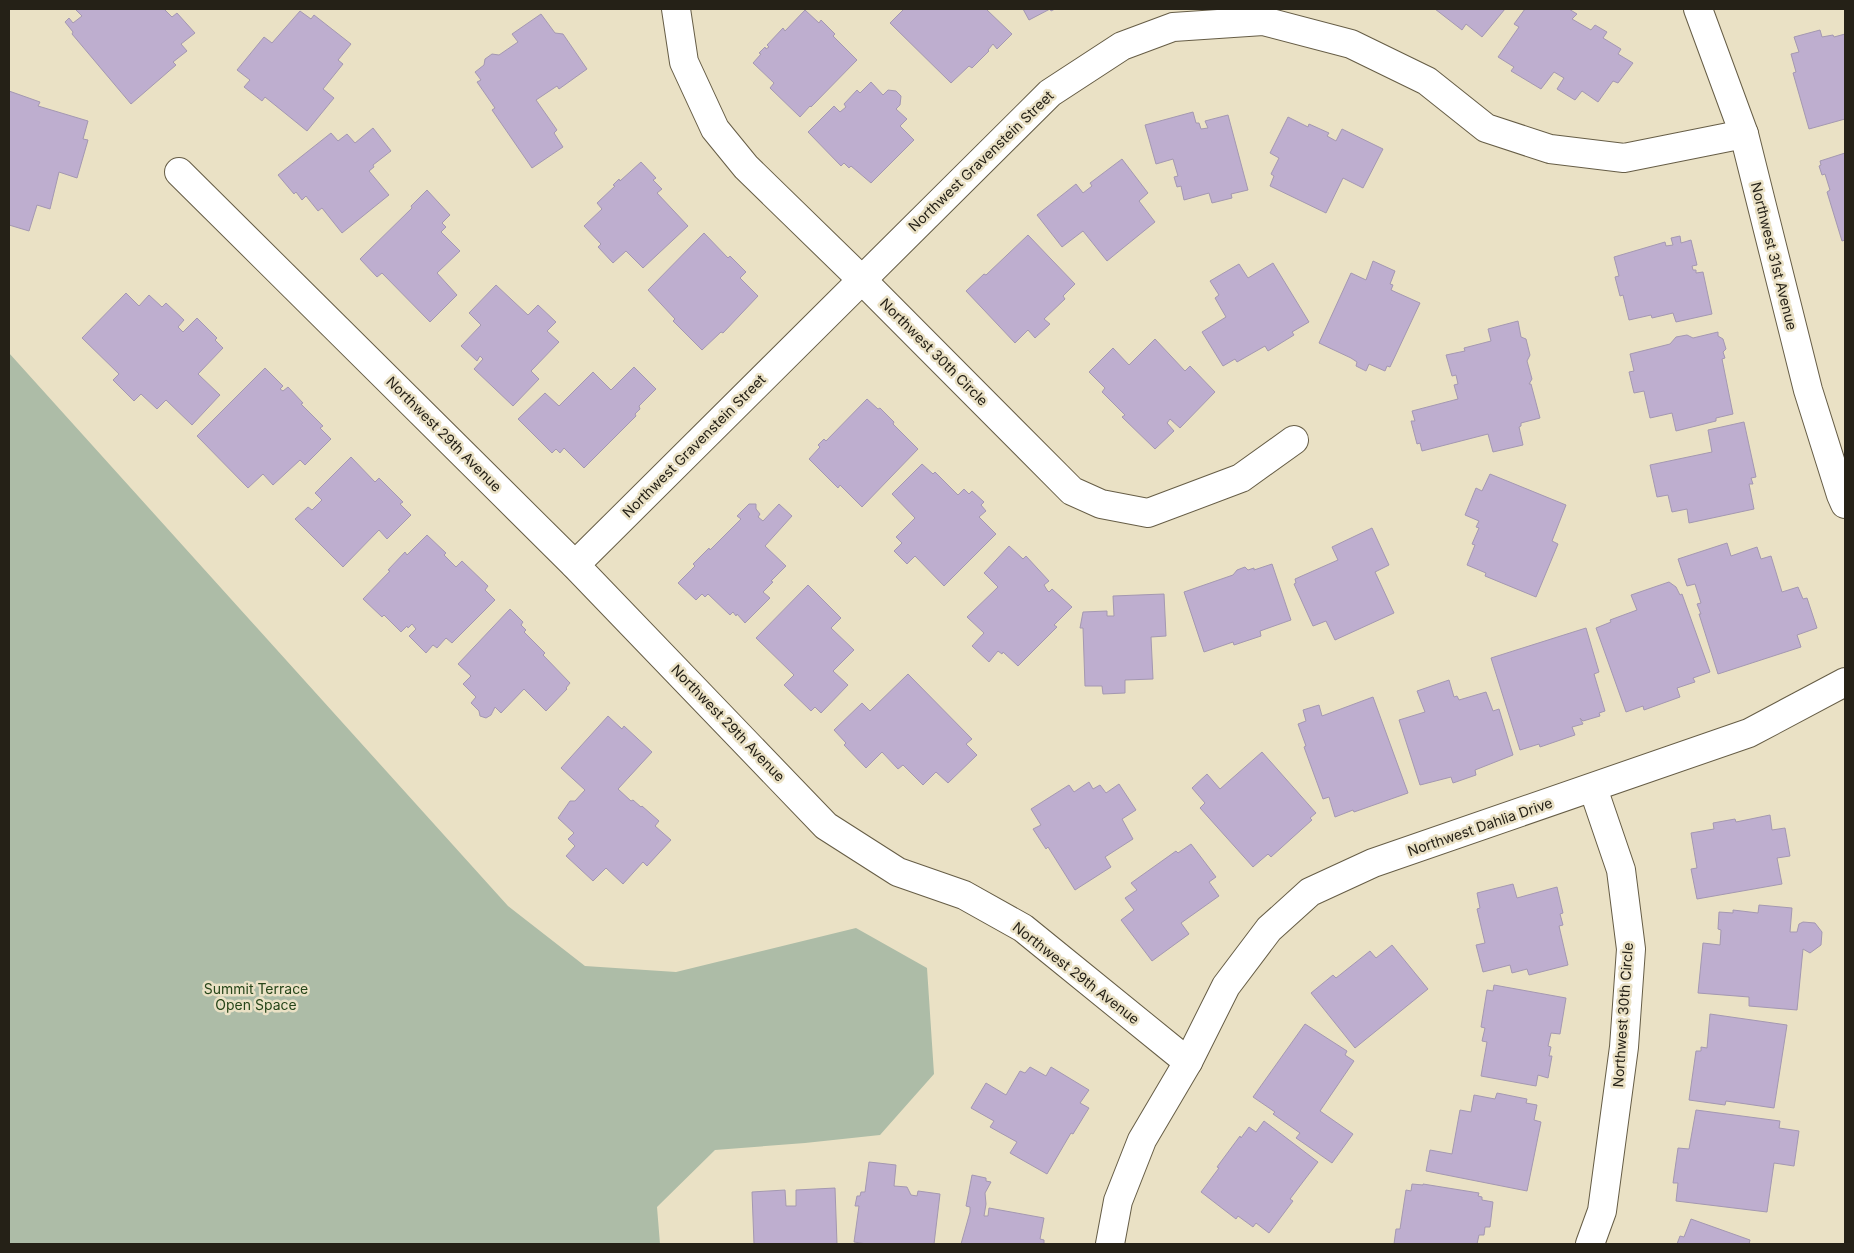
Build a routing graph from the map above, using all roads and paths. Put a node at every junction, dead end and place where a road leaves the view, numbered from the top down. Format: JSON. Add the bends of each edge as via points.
{"nodes":[{"id":1,"x":676,"y":9,"type":"edge"},
{"id":2,"x":1698,"y":9,"type":"edge"},
{"id":3,"x":1744,"y":134,"type":"junction"},
{"id":4,"x":179,"y":172,"type":"dead end"},
{"id":5,"x":861,"y":279,"type":"junction"},
{"id":6,"x":1294,"y":440,"type":"dead end"},
{"id":7,"x":1845,"y":504,"type":"edge"},
{"id":8,"x":575,"y":565,"type":"junction"},
{"id":9,"x":1845,"y":682,"type":"edge"},
{"id":10,"x":1593,"y":788,"type":"junction"},
{"id":11,"x":1188,"y":1062,"type":"junction"},
{"id":12,"x":1110,"y":1244,"type":"edge"},
{"id":13,"x":1590,"y":1244,"type":"edge"}],
"edges":[{"from":1,"to":5,"type":"street","name":"Northwest 30th Circle","via":[[684,62],[716,129],[746,167]]},
{"from":2,"to":3,"type":"street","name":"Northwest 31st Avenue"},
{"from":3,"to":5,"type":"street","name":"Northwest Gravenstein Street","via":[[1624,158],[1550,149],[1486,128],[1427,81],[1351,44],[1263,21],[1173,27],[1122,46],[1050,93]]},
{"from":3,"to":7,"type":"street","name":"Northwest 31st Avenue","via":[[1808,390]]},
{"from":4,"to":8,"type":"street","name":"Northwest 29th Avenue"},
{"from":5,"to":6,"type":"street","name":"Northwest 30th Circle","via":[[1072,491],[1101,504],[1148,513],[1240,478]]},
{"from":5,"to":8,"type":"street","name":"Northwest Gravenstein Street"},
{"from":8,"to":11,"type":"street","name":"Northwest 29th Avenue","via":[[826,826],[898,872],[964,895],[1023,928]]},
{"from":9,"to":10,"type":"street","name":"Northwest Dahlia Drive","via":[[1749,733]]},
{"from":10,"to":11,"type":"street","name":"Northwest Dahlia Drive","via":[[1373,863],[1310,892],[1269,929],[1226,986]]},
{"from":10,"to":13,"type":"street","name":"Northwest 30th Circle","via":[[1621,870],[1631,949],[1624,1047],[1602,1210]]},
{"from":11,"to":12,"type":"street","via":[[1142,1140],[1118,1201]]}]}
